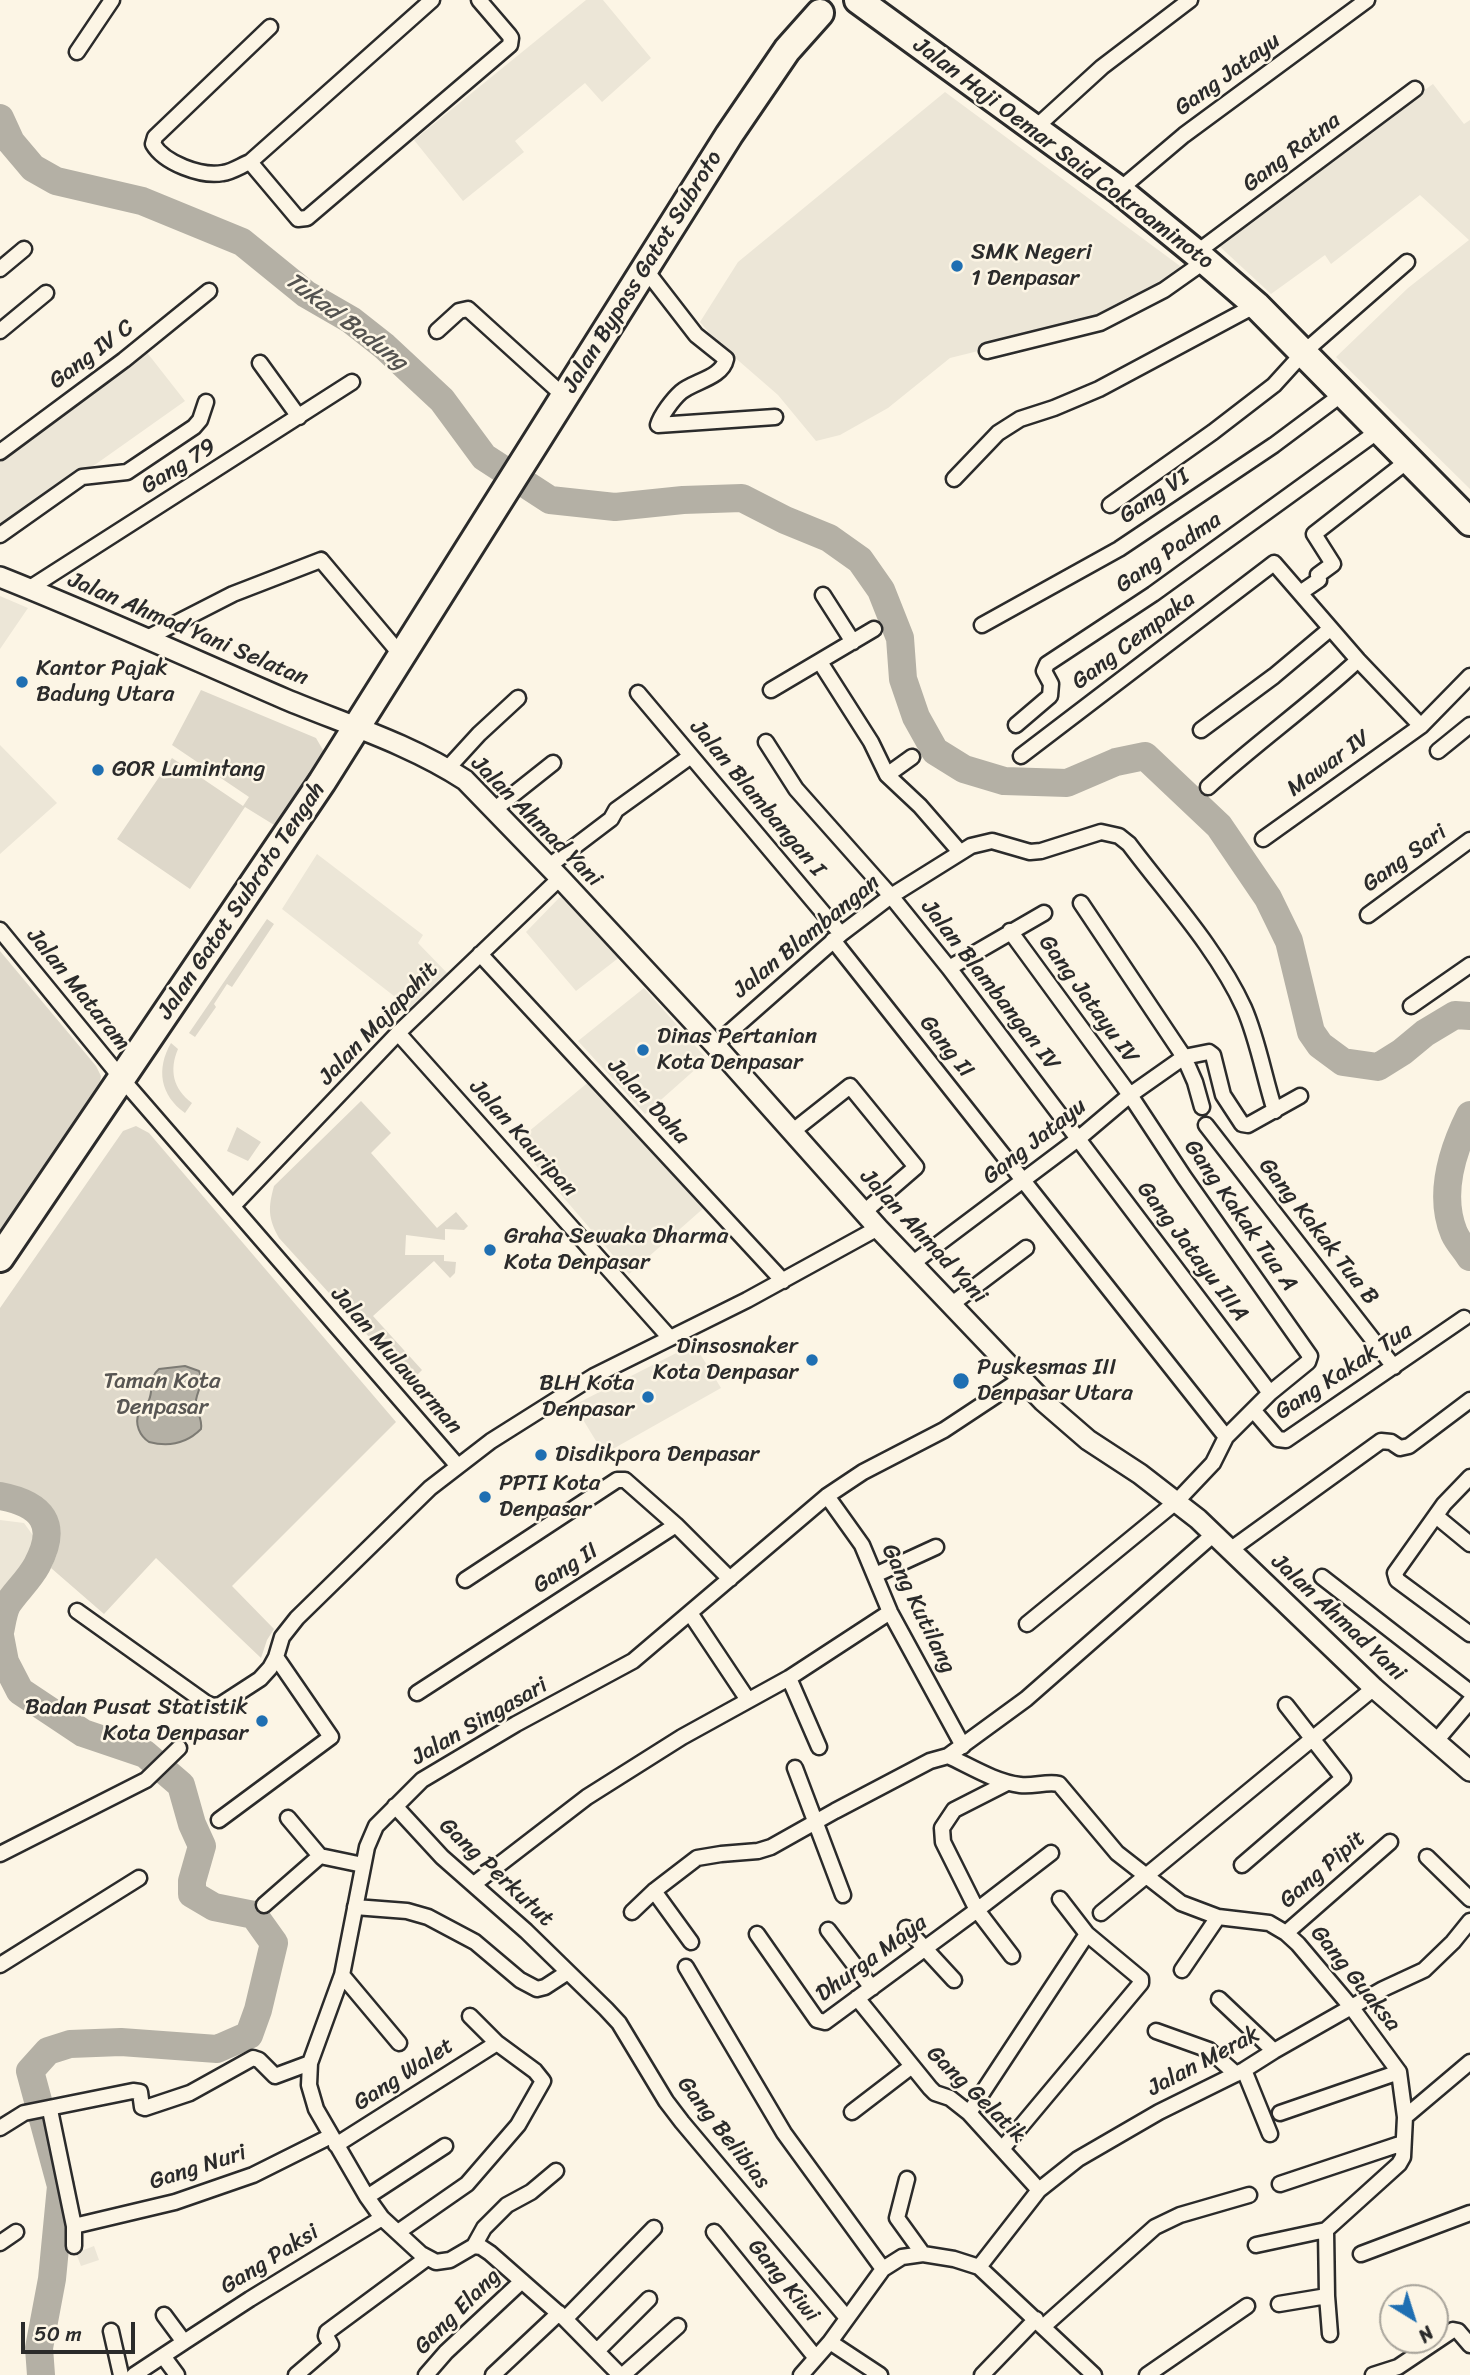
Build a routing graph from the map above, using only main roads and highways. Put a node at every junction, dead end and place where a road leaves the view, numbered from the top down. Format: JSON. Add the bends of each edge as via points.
{"nodes":[{"id":1,"x":858,"y":0,"type":"edge"},
{"id":2,"x":815,"y":7,"type":"edge"},
{"id":3,"x":1470,"y":522,"type":"edge"},
{"id":4,"x":475,"y":537,"type":"joint"},
{"id":5,"x":0,"y":577,"type":"edge"},
{"id":6,"x":356,"y":729,"type":"junction"},
{"id":7,"x":0,"y":1258,"type":"edge"},
{"id":8,"x":1470,"y":1771,"type":"edge"}],
"edges":[{"from":1,"to":2,"type":"highway","via":[[838,17]]},
{"from":1,"to":3,"type":"highway","name":"Jalan Haji Oemar Said Cokroaminoto","via":[[1119,190],[1200,257],[1345,392]]},
{"from":2,"to":4,"type":"highway","name":"Jalan Bypass Gatot Subroto"},
{"from":4,"to":6,"type":"highway","name":"Jalan Gatot Subroto Tengah"},
{"from":5,"to":6,"type":"main road","name":"Jalan Ahmad Yani Selatan"},
{"from":6,"to":7,"type":"highway","name":"Jalan Gatot Subroto Tengah"},
{"from":6,"to":8,"type":"main road","name":"Jalan Ahmad Yani","via":[[447,769],[478,791],[1021,1379],[1087,1440],[1177,1500],[1374,1688]]}]}
